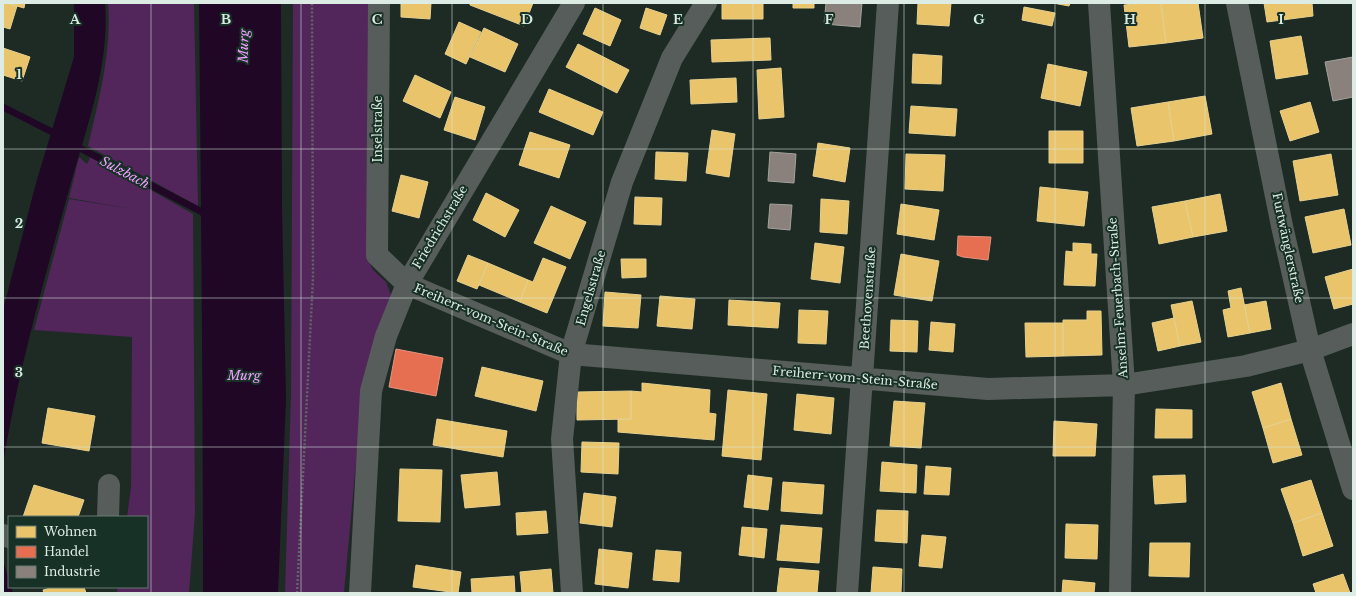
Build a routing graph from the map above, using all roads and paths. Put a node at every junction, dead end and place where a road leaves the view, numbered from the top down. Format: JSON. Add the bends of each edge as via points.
{"nodes":[{"id":1,"x":312,"y":3,"type":"edge"},
{"id":2,"x":379,"y":3,"type":"edge"},
{"id":3,"x":574,"y":3,"type":"edge"},
{"id":4,"x":706,"y":3,"type":"edge"},
{"id":5,"x":888,"y":3,"type":"edge"},
{"id":6,"x":1099,"y":3,"type":"edge"},
{"id":7,"x":1237,"y":3,"type":"edge"},
{"id":8,"x":377,"y":255,"type":"joint"},
{"id":9,"x":406,"y":284,"type":"junction"},
{"id":10,"x":1353,"y":334,"type":"edge"},
{"id":11,"x":1310,"y":350,"type":"junction"},
{"id":12,"x":571,"y":354,"type":"junction"},
{"id":13,"x":862,"y":378,"type":"junction"},
{"id":14,"x":1124,"y":385,"type":"junction"},
{"id":15,"x":109,"y":485,"type":"dead end"},
{"id":16,"x":1353,"y":489,"type":"edge"},
{"id":17,"x":108,"y":516,"type":"edge"},
{"id":18,"x":297,"y":593,"type":"edge"},
{"id":19,"x":360,"y":593,"type":"edge"},
{"id":20,"x":572,"y":593,"type":"edge"},
{"id":21,"x":847,"y":593,"type":"edge"},
{"id":22,"x":1120,"y":593,"type":"edge"}],
"edges":[{"from":1,"to":18,"type":"path","via":[[313,278]]},
{"from":2,"to":8,"type":"street","name":"Inselstraße"},
{"from":3,"to":9,"type":"street","name":"Friedrichstraße"},
{"from":4,"to":12,"type":"street","name":"Engelsstraße","via":[[672,58],[622,182]]},
{"from":5,"to":13,"type":"street","name":"Beethovenstraße"},
{"from":6,"to":14,"type":"street","name":"Anselm-Feuerbach-Straße"},
{"from":7,"to":11,"type":"street","name":"Furtwänglerstraße"},
{"from":8,"to":9,"type":"street","name":"Freiherr-vom-Stein-Straße"},
{"from":9,"to":12,"type":"street","name":"Freiherr-vom-Stein-Straße"},
{"from":9,"to":19,"type":"street","name":"Friedrichstraße","via":[[386,336],[371,391]]},
{"from":10,"to":11,"type":"street","name":"Freiherr-vom-Stein-Straße"},
{"from":11,"to":14,"type":"street","name":"Freiherr-vom-Stein-Straße","via":[[1246,366]]},
{"from":11,"to":16,"type":"street","name":"Furtwänglerstraße"},
{"from":12,"to":13,"type":"street","name":"Freiherr-vom-Stein-Straße"},
{"from":12,"to":20,"type":"street","name":"Engelsstraße","via":[[562,438]]},
{"from":13,"to":14,"type":"street","name":"Freiherr-vom-Stein-Straße","via":[[988,389]]},
{"from":13,"to":21,"type":"street","name":"Beethovenstraße"},
{"from":14,"to":22,"type":"street","name":"Anselm-Feuerbach-Straße"},
{"from":15,"to":17,"type":"street"}]}
